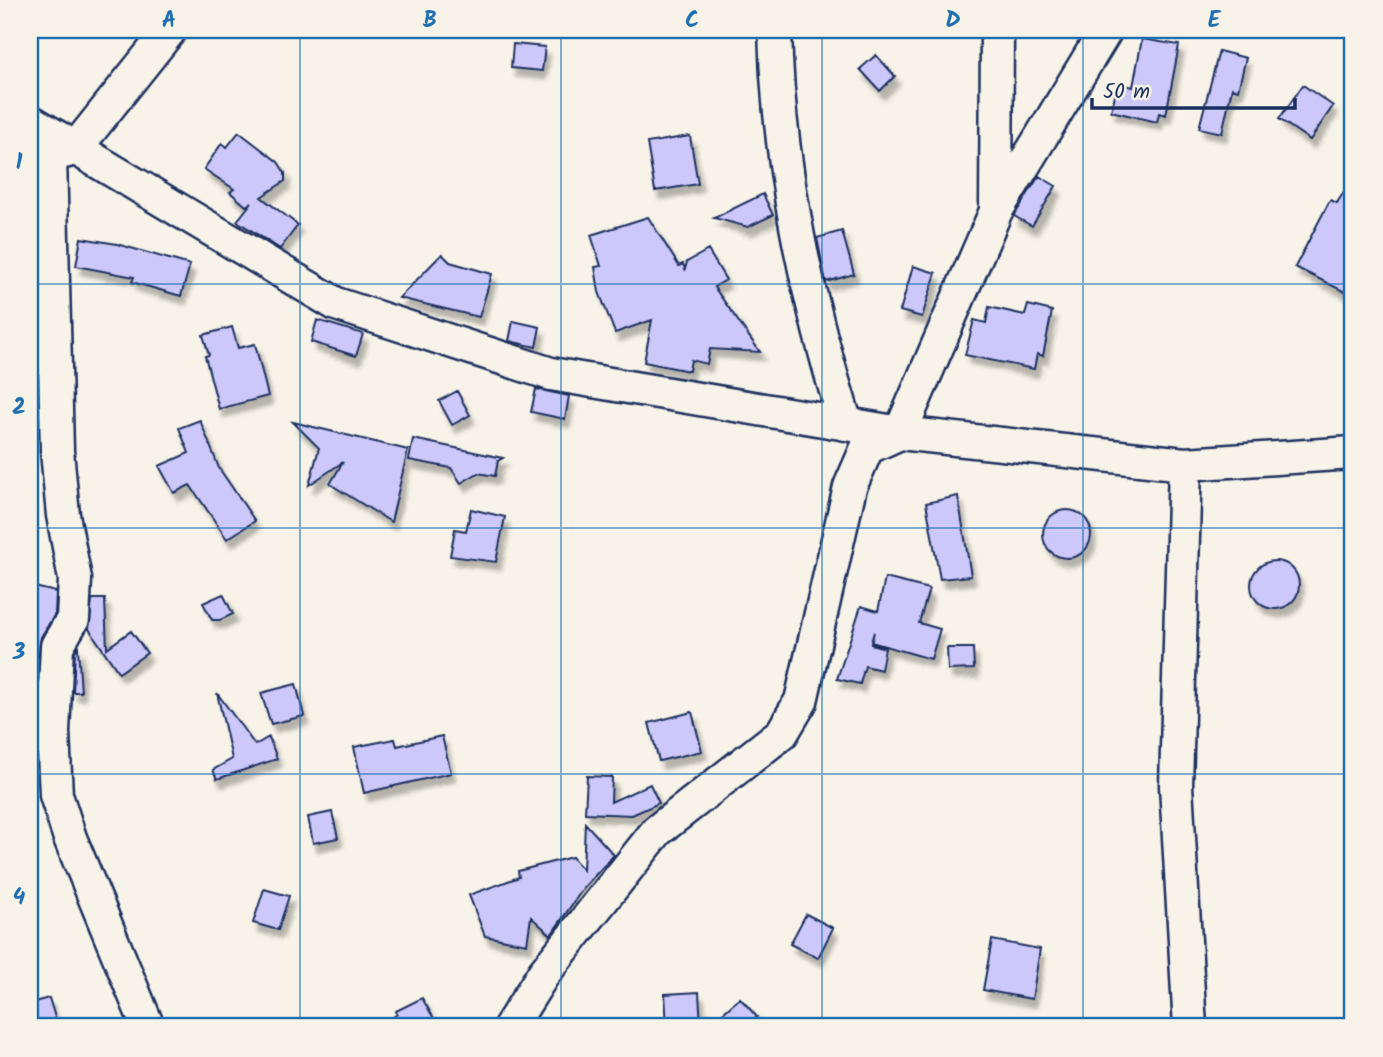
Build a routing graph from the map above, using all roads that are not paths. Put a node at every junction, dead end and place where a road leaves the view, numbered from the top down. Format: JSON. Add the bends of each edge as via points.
{"nodes":[{"id":1,"x":170,"y":30,"type":"edge"},
{"id":2,"x":775,"y":30,"type":"edge"},
{"id":3,"x":998,"y":30,"type":"edge"},
{"id":4,"x":1106,"y":30,"type":"edge"},
{"id":5,"x":30,"y":121,"type":"edge"},
{"id":6,"x":51,"y":161,"type":"edge"},
{"id":7,"x":996,"y":211,"type":"junction"},
{"id":8,"x":846,"y":424,"type":"junction"},
{"id":9,"x":900,"y":433,"type":"junction"},
{"id":10,"x":1353,"y":453,"type":"edge"},
{"id":11,"x":1185,"y":464,"type":"junction"},
{"id":12,"x":148,"y":1027,"type":"edge"},
{"id":13,"x":510,"y":1027,"type":"edge"},
{"id":14,"x":1189,"y":1027,"type":"edge"}],
"edges":[{"from":1,"to":6,"type":"street"},
{"from":2,"to":8,"type":"street","via":[[784,162],[826,359]]},
{"from":3,"to":7,"type":"street"},
{"from":4,"to":7,"type":"street"},
{"from":5,"to":6,"type":"street"},
{"from":6,"to":8,"type":"street","via":[[336,304],[551,374]]},
{"from":6,"to":12,"type":"street","via":[[57,451],[75,579],[73,619],[57,646],[56,795]]},
{"from":7,"to":9,"type":"street"},
{"from":8,"to":9,"type":"street"},
{"from":9,"to":11,"type":"street"},
{"from":9,"to":13,"type":"street","via":[[867,448],[850,486],[801,701],[782,733],[657,831],[544,973]]},
{"from":10,"to":11,"type":"street"},
{"from":11,"to":14,"type":"street","via":[[1176,786]]}]}
